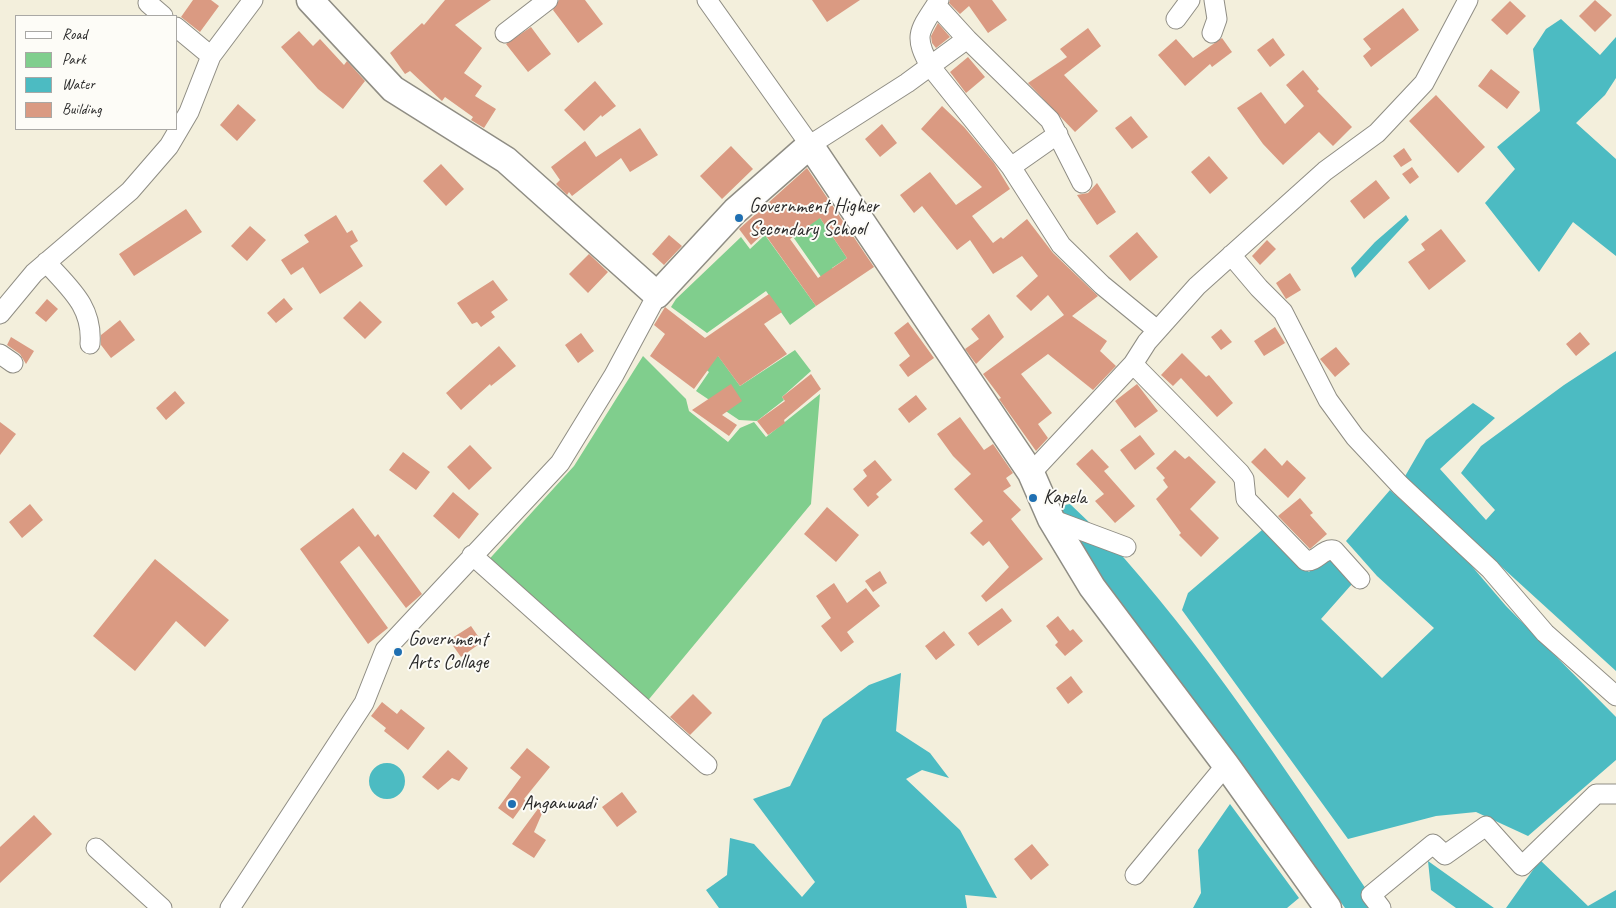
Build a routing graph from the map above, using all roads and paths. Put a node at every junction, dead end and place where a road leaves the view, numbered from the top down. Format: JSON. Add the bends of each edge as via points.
{"nodes":[{"id":1,"x":253,"y":0,"type":"edge"},
{"id":2,"x":310,"y":0,"type":"edge"},
{"id":3,"x":548,"y":0,"type":"edge"},
{"id":4,"x":707,"y":0,"type":"edge"},
{"id":5,"x":1190,"y":0,"type":"edge"},
{"id":6,"x":1214,"y":0,"type":"edge"},
{"id":7,"x":1468,"y":0,"type":"edge"},
{"id":8,"x":938,"y":2,"type":"edge"},
{"id":9,"x":148,"y":3,"type":"dead end"},
{"id":10,"x":162,"y":15,"type":"edge"},
{"id":11,"x":1176,"y":20,"type":"dead end"},
{"id":12,"x":178,"y":29,"type":"edge"},
{"id":13,"x":505,"y":33,"type":"dead end"},
{"id":14,"x":1212,"y":33,"type":"dead end"},
{"id":15,"x":967,"y":39,"type":"junction"},
{"id":16,"x":211,"y":56,"type":"junction"},
{"id":17,"x":930,"y":66,"type":"junction"},
{"id":18,"x":1058,"y":134,"type":"junction"},
{"id":19,"x":810,"y":145,"type":"junction"},
{"id":20,"x":1011,"y":167,"type":"junction"},
{"id":21,"x":1082,"y":182,"type":"dead end"},
{"id":22,"x":1231,"y":255,"type":"junction"},
{"id":23,"x":46,"y":262,"type":"junction"},
{"id":24,"x":657,"y":294,"type":"junction"},
{"id":25,"x":0,"y":314,"type":"edge"},
{"id":26,"x":1157,"y":330,"type":"junction"},
{"id":27,"x":90,"y":344,"type":"dead end"},
{"id":28,"x":1133,"y":364,"type":"junction"},
{"id":29,"x":1031,"y":473,"type":"junction"},
{"id":30,"x":1051,"y":519,"type":"junction"},
{"id":31,"x":1126,"y":547,"type":"dead end"},
{"id":32,"x":472,"y":555,"type":"junction"},
{"id":33,"x":1360,"y":579,"type":"dead end"},
{"id":34,"x":1616,"y":696,"type":"edge"},
{"id":35,"x":707,"y":765,"type":"dead end"},
{"id":36,"x":1226,"y":765,"type":"junction"},
{"id":37,"x":1616,"y":794,"type":"edge"},
{"id":38,"x":96,"y":848,"type":"dead end"},
{"id":39,"x":1135,"y":875,"type":"dead end"},
{"id":40,"x":162,"y":908,"type":"edge"},
{"id":41,"x":230,"y":908,"type":"edge"},
{"id":42,"x":1328,"y":908,"type":"edge"},
{"id":43,"x":1381,"y":908,"type":"edge"}],
"edges":[{"from":1,"to":16,"type":"street"},
{"from":2,"to":24,"type":"street","via":[[393,89],[506,160]]},
{"from":3,"to":13,"type":"street"},
{"from":4,"to":19,"type":"street"},
{"from":5,"to":11,"type":"street"},
{"from":6,"to":14,"type":"street","via":[[1217,19]]},
{"from":7,"to":22,"type":"street","via":[[1424,83],[1377,133],[1325,171]]},
{"from":8,"to":15,"type":"street"},
{"from":8,"to":17,"type":"street","via":[[922,26],[919,37],[920,48]]},
{"from":9,"to":10,"type":"street"},
{"from":12,"to":16,"type":"street"},
{"from":15,"to":17,"type":"street"},
{"from":15,"to":18,"type":"street","via":[[1050,120]]},
{"from":16,"to":23,"type":"street","via":[[190,112],[169,146],[130,191]]},
{"from":17,"to":19,"type":"street"},
{"from":17,"to":20,"type":"street"},
{"from":18,"to":20,"type":"street"},
{"from":18,"to":21,"type":"street"},
{"from":19,"to":24,"type":"street","via":[[735,211]]},
{"from":19,"to":29,"type":"street"},
{"from":20,"to":26,"type":"street","via":[[1061,245],[1102,285]]},
{"from":22,"to":26,"type":"street"},
{"from":22,"to":34,"type":"street","via":[[1283,312],[1328,400],[1354,437],[1490,569],[1545,633]]},
{"from":23,"to":25,"type":"street"},
{"from":23,"to":27,"type":"street","via":[[88,315]]},
{"from":24,"to":32,"type":"street","via":[[614,375],[560,463]]},
{"from":26,"to":28,"type":"street"},
{"from":28,"to":29,"type":"street"},
{"from":28,"to":33,"type":"street","via":[[1240,473],[1244,479],[1246,499],[1306,560],[1312,561],[1334,550]]},
{"from":29,"to":30,"type":"street"},
{"from":30,"to":31,"type":"street"},
{"from":30,"to":36,"type":"street","via":[[1092,587]]},
{"from":32,"to":35,"type":"street"},
{"from":32,"to":41,"type":"street","via":[[385,650],[364,703]]},
{"from":36,"to":39,"type":"street"},
{"from":36,"to":42,"type":"street"},
{"from":37,"to":43,"type":"street","via":[[1596,794],[1522,866],[1486,826],[1445,855],[1433,844],[1371,895]]},
{"from":38,"to":40,"type":"street"}]}
